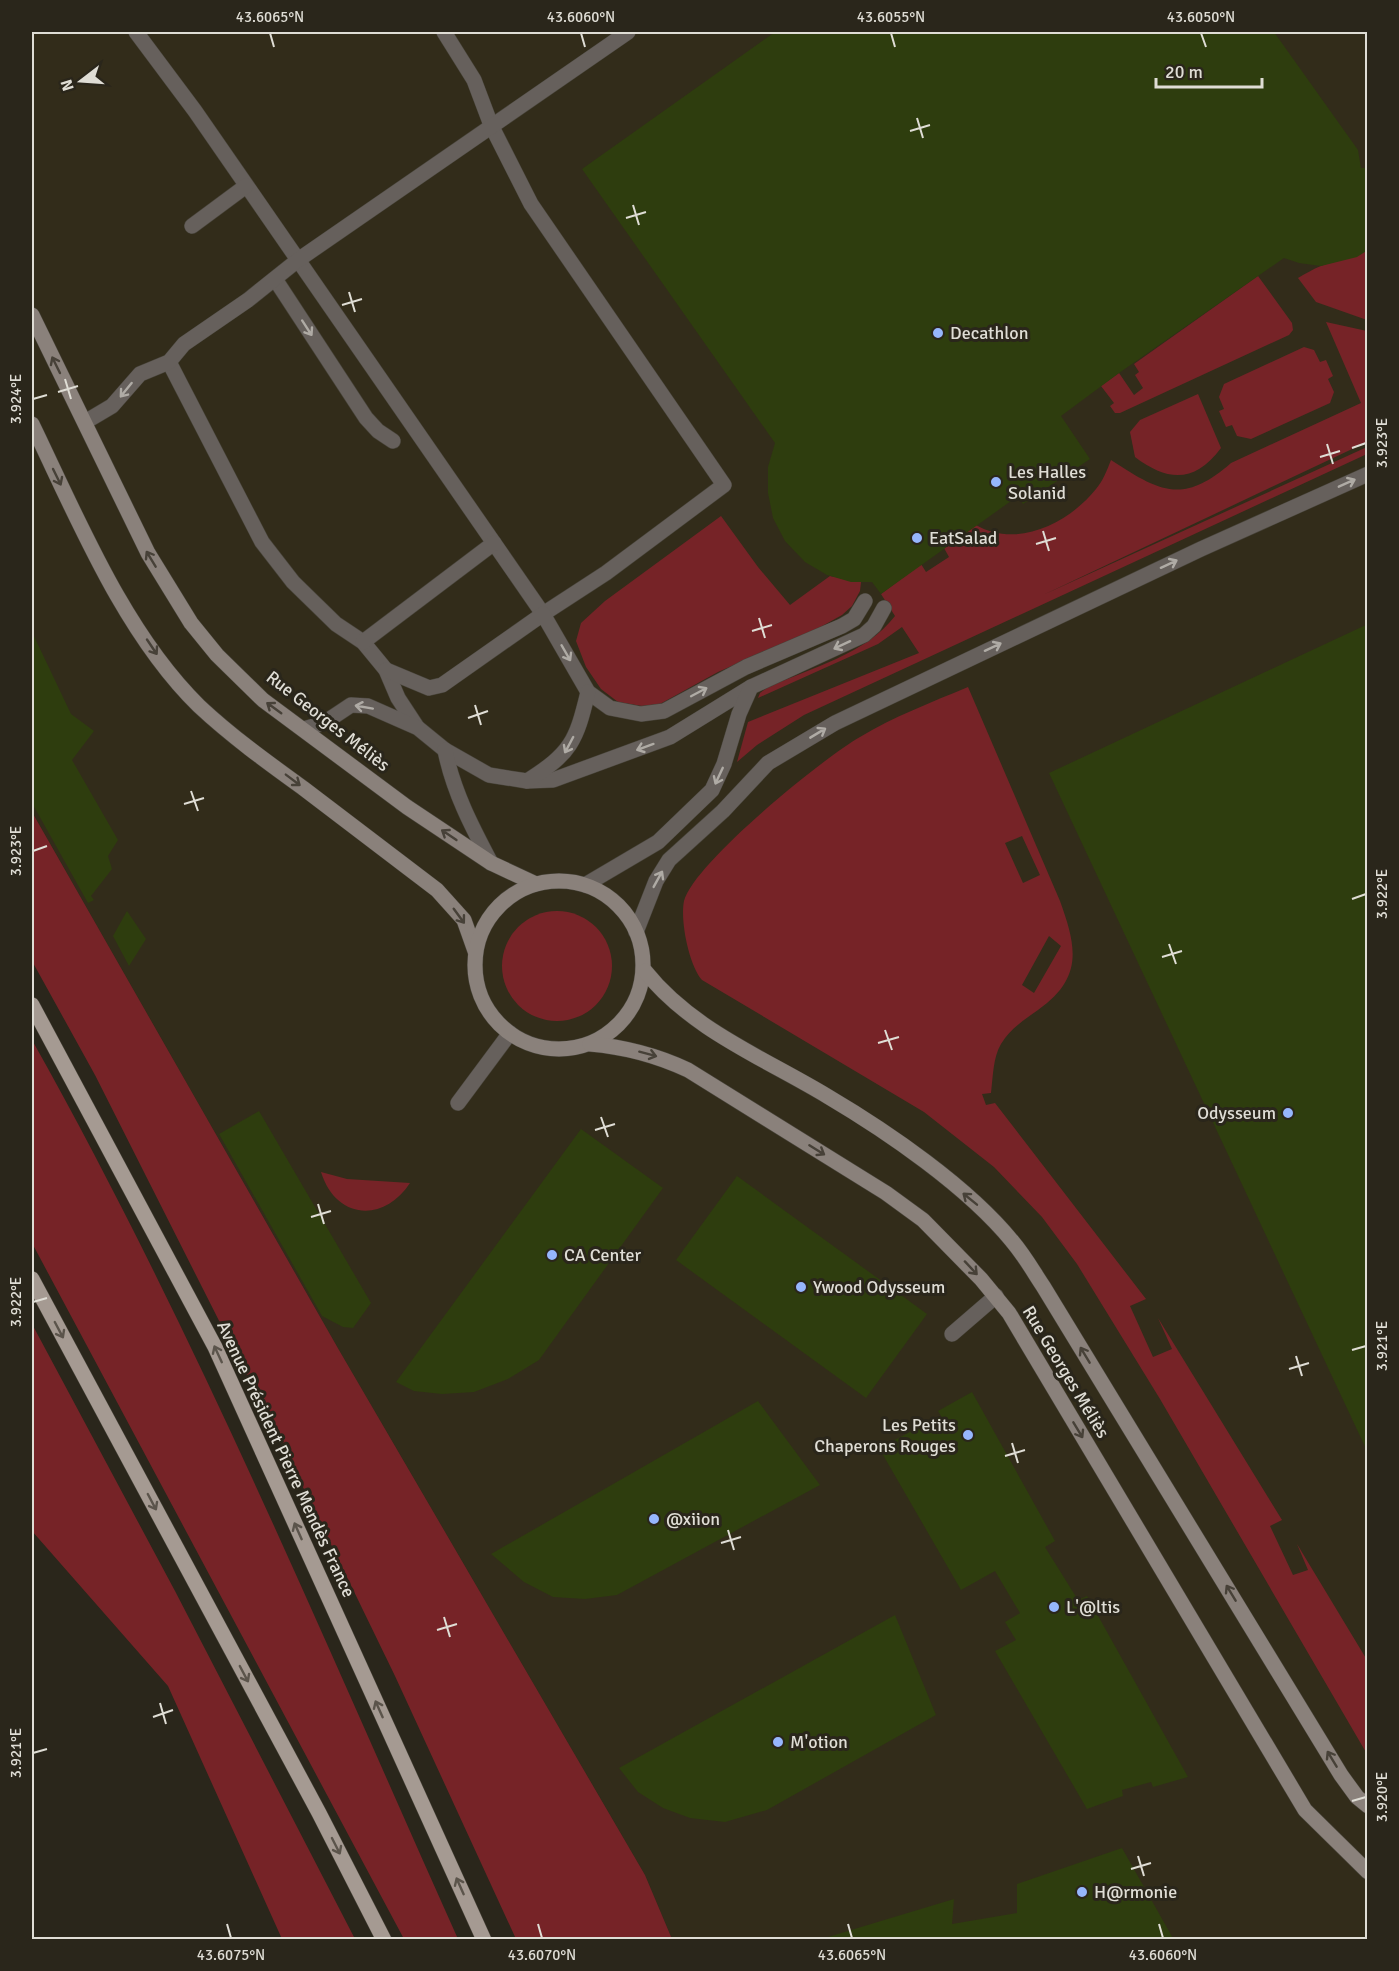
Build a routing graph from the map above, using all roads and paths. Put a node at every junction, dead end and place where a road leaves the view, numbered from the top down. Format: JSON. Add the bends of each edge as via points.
{"nodes":[{"id":1,"x":136,"y":32,"type":"edge"},
{"id":2,"x":444,"y":32,"type":"edge"},
{"id":3,"x":628,"y":32,"type":"edge"},
{"id":4,"x":491,"y":125,"type":"junction"},
{"id":5,"x":246,"y":186,"type":"junction"},
{"id":6,"x":192,"y":226,"type":"dead end"},
{"id":7,"x":298,"y":260,"type":"junction"},
{"id":8,"x":275,"y":279,"type":"junction"},
{"id":9,"x":32,"y":315,"type":"edge"},
{"id":10,"x":169,"y":362,"type":"junction"},
{"id":11,"x":85,"y":422,"type":"junction"},
{"id":12,"x":32,"y":424,"type":"edge"},
{"id":13,"x":393,"y":441,"type":"dead end"},
{"id":14,"x":1368,"y":474,"type":"edge"},
{"id":15,"x":494,"y":543,"type":"junction"},
{"id":16,"x":865,"y":601,"type":"dead end"},
{"id":17,"x":884,"y":608,"type":"dead end"},
{"id":18,"x":543,"y":614,"type":"junction"},
{"id":19,"x":363,"y":642,"type":"junction"},
{"id":20,"x":386,"y":670,"type":"junction"},
{"id":21,"x":751,"y":687,"type":"junction"},
{"id":22,"x":588,"y":692,"type":"junction"},
{"id":23,"x":418,"y":728,"type":"junction"},
{"id":24,"x":304,"y":729,"type":"junction"},
{"id":25,"x":445,"y":750,"type":"junction"},
{"id":26,"x":527,"y":781,"type":"junction"},
{"id":27,"x":491,"y":863,"type":"junction"},
{"id":28,"x":536,"y":884,"type":"junction"},
{"id":29,"x":585,"y":885,"type":"junction"},
{"id":30,"x":636,"y":933,"type":"junction"},
{"id":31,"x":475,"y":951,"type":"junction"},
{"id":32,"x":645,"y":971,"type":"junction"},
{"id":33,"x":32,"y":1005,"type":"edge"},
{"id":34,"x":510,"y":1033,"type":"junction"},
{"id":35,"x":590,"y":1044,"type":"junction"},
{"id":36,"x":458,"y":1103,"type":"dead end"},
{"id":37,"x":32,"y":1279,"type":"edge"},
{"id":38,"x":996,"y":1296,"type":"junction"},
{"id":39,"x":952,"y":1334,"type":"dead end"},
{"id":40,"x":1368,"y":1806,"type":"edge"},
{"id":41,"x":1368,"y":1872,"type":"edge"},
{"id":42,"x":384,"y":1940,"type":"edge"},
{"id":43,"x":484,"y":1940,"type":"edge"}],
"edges":[{"from":1,"to":5,"type":"lane"},
{"from":2,"to":4,"type":"lane","via":[[474,80]]},
{"from":3,"to":4,"type":"lane"},
{"from":4,"to":7,"type":"lane"},
{"from":4,"to":18,"type":"lane","via":[[531,204],[724,485],[606,573]]},
{"from":5,"to":6,"type":"lane"},
{"from":5,"to":7,"type":"lane"},
{"from":7,"to":8,"type":"lane"},
{"from":7,"to":15,"type":"lane"},
{"from":8,"to":10,"type":"lane","via":[[184,344]]},
{"from":8,"to":13,"type":"lane","one_way":true,"via":[[366,418]]},
{"from":11,"to":9,"type":"street","name":"Rue Georges Méliès","one_way":true},
{"from":10,"to":11,"type":"lane","one_way":true,"via":[[140,374],[112,406]]},
{"from":10,"to":19,"type":"lane","via":[[262,542],[293,582],[336,624]]},
{"from":24,"to":11,"type":"street","name":"Rue Georges Méliès","one_way":true,"via":[[263,700],[191,623],[148,553]]},
{"from":12,"to":31,"type":"street","one_way":true,"via":[[100,565],[160,659],[198,704],[238,740],[437,890],[464,920]]},
{"from":30,"to":14,"type":"lane","one_way":true,"via":[[656,881],[669,860],[768,763],[866,708]]},
{"from":15,"to":18,"type":"lane"},
{"from":15,"to":19,"type":"lane"},
{"from":22,"to":16,"type":"lane","one_way":true,"via":[[610,708],[641,714],[664,711],[746,667],[842,626],[854,619]]},
{"from":17,"to":21,"type":"lane","one_way":true,"via":[[864,635]]},
{"from":18,"to":20,"type":"lane","via":[[442,685],[429,688]]},
{"from":18,"to":22,"type":"lane","one_way":true},
{"from":19,"to":20,"type":"lane"},
{"from":20,"to":23,"type":"lane","via":[[398,698]]},
{"from":21,"to":26,"type":"lane","one_way":true,"via":[[670,737],[553,780]]},
{"from":21,"to":29,"type":"lane","one_way":true,"via":[[712,790],[658,842]]},
{"from":22,"to":26,"type":"lane","one_way":true,"via":[[567,752]]},
{"from":23,"to":24,"type":"lane","one_way":true,"via":[[368,706],[351,705],[324,723]]},
{"from":23,"to":25,"type":"lane"},
{"from":27,"to":24,"type":"street","name":"Rue Georges Méliès","one_way":true,"via":[[407,807]]},
{"from":25,"to":26,"type":"lane","via":[[489,775]]},
{"from":25,"to":27,"type":"lane","via":[[464,810]]},
{"from":27,"to":28,"type":"street","name":"Rue Georges Méliès"},
{"from":28,"to":29,"type":"street","via":[[561,881]]},
{"from":28,"to":31,"type":"street","via":[[508,898],[486,921]]},
{"from":29,"to":30,"type":"street","via":[[624,912]]},
{"from":30,"to":32,"type":"street"},
{"from":31,"to":34,"type":"street","via":[[477,987],[493,1019]]},
{"from":32,"to":35,"type":"street","via":[[634,1005],[615,1029]]},
{"from":40,"to":32,"type":"street","name":"Rue Georges Méliès","one_way":true,"via":[[1341,1775],[1013,1242],[982,1209],[898,1144],[829,1097],[686,1013],[662,993]]},
{"from":43,"to":33,"type":"main road","name":"Avenue Président Pierre Mendès France","one_way":true,"via":[[215,1347]]},
{"from":34,"to":35,"type":"street","via":[[521,1041],[555,1051]]},
{"from":34,"to":36,"type":"lane"},
{"from":35,"to":38,"type":"street","name":"Rue Georges Méliès","one_way":true,"via":[[659,1056],[688,1070],[923,1220]]},
{"from":37,"to":42,"type":"main road","one_way":true},
{"from":38,"to":39,"type":"lane"},
{"from":38,"to":41,"type":"street","name":"Rue Georges Méliès","one_way":true,"via":[[1293,1792],[1324,1831]]}]}
